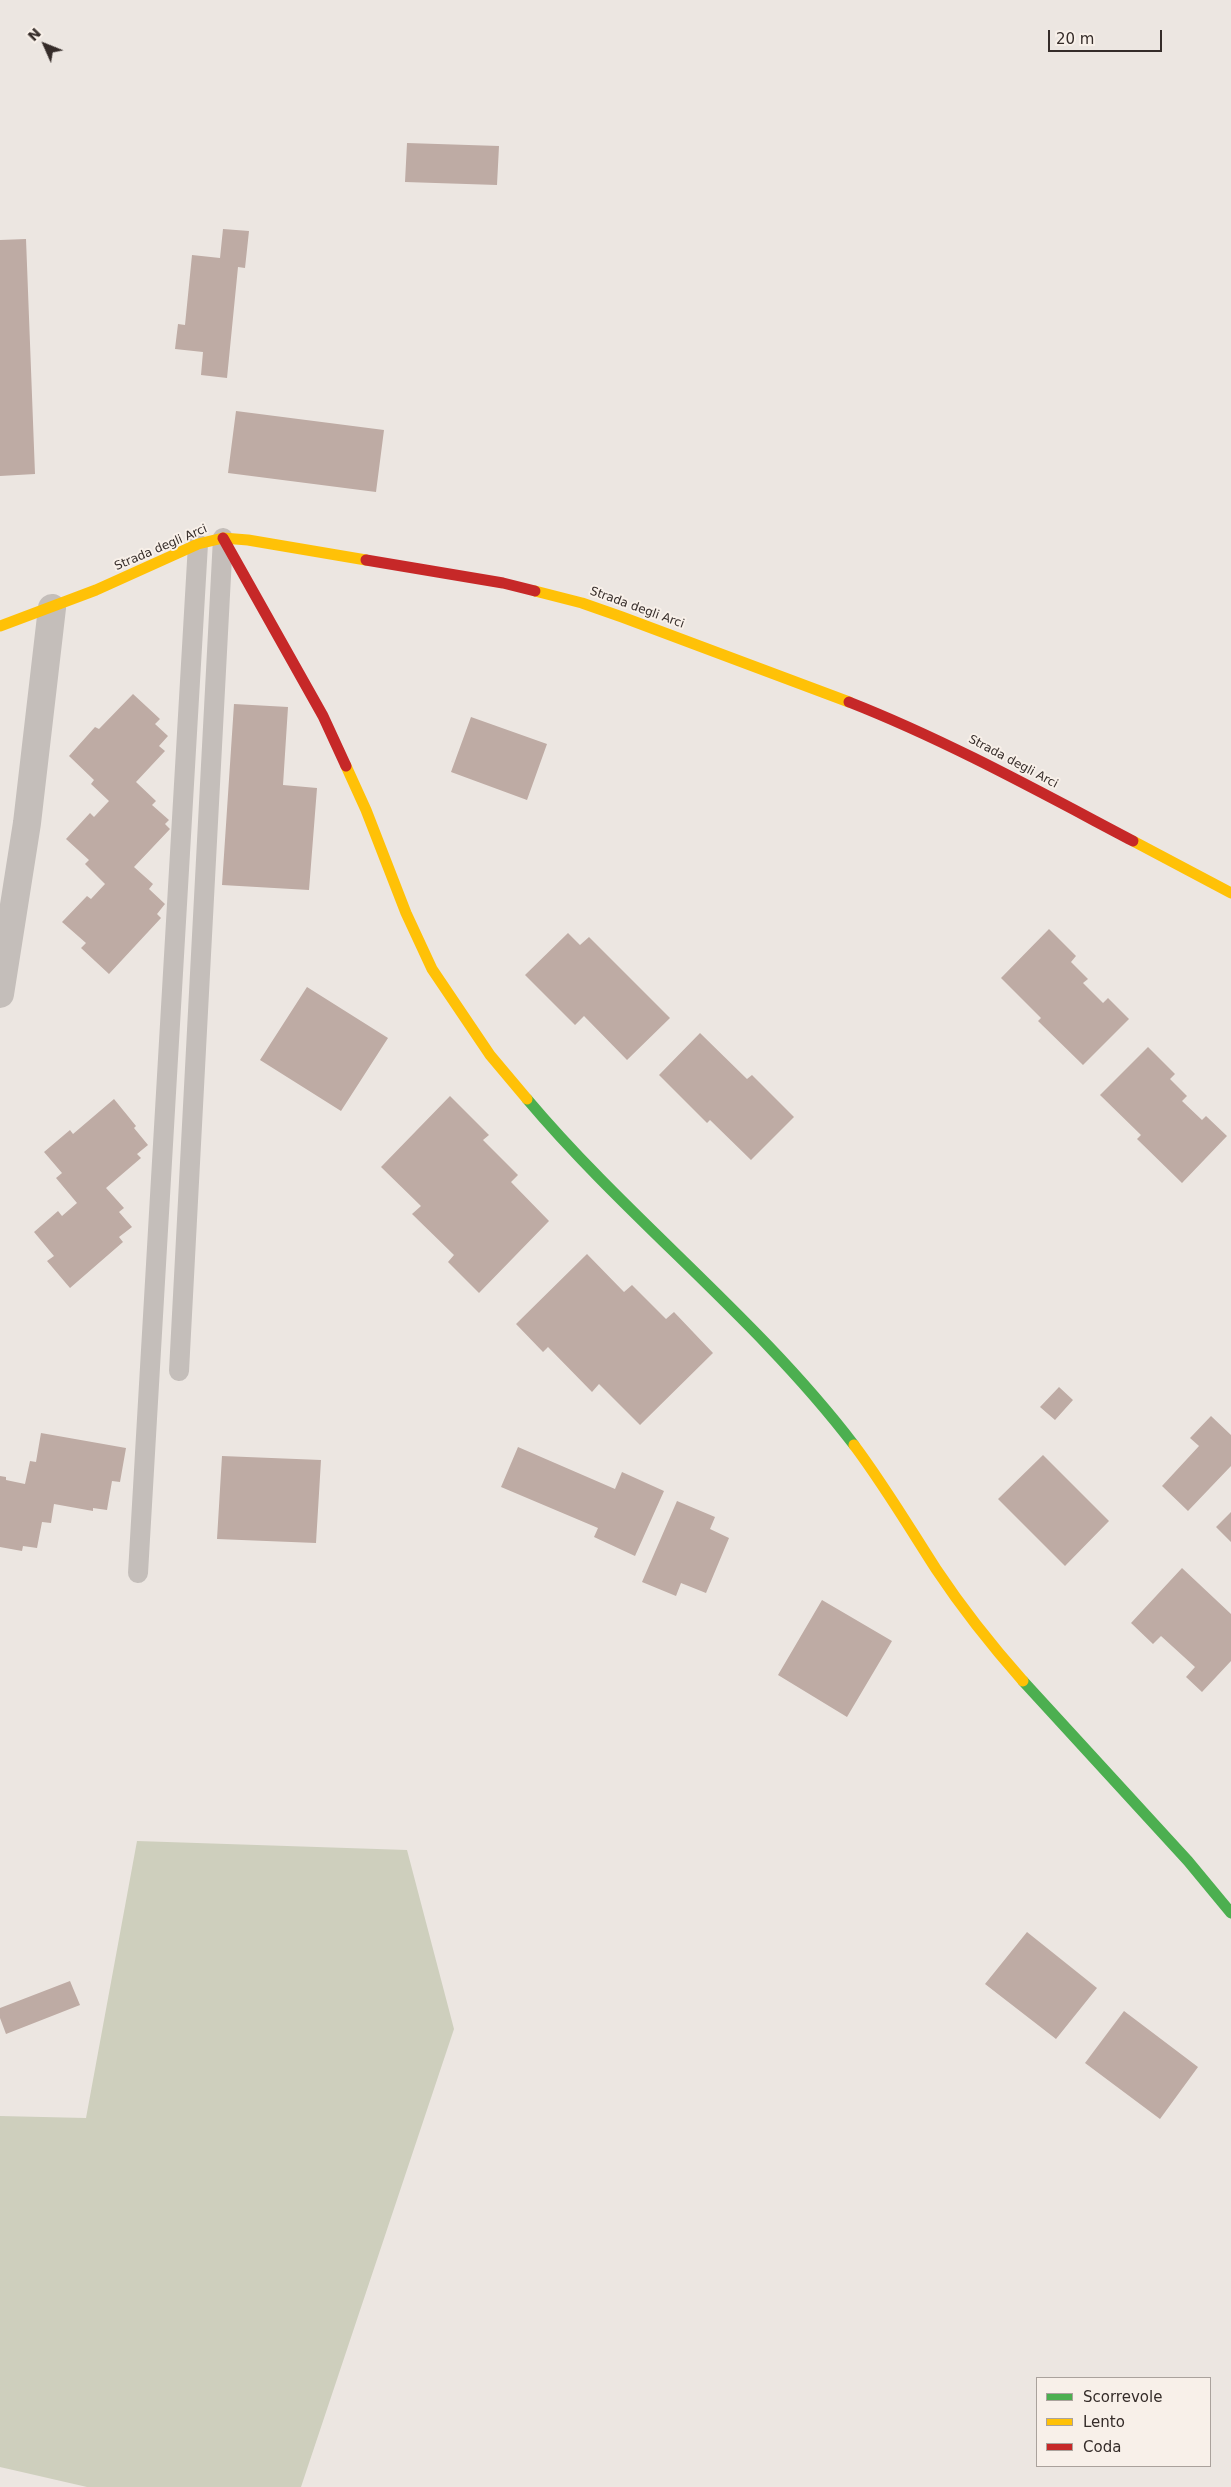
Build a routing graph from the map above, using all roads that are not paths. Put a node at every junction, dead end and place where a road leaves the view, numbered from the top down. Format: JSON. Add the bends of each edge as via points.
{"nodes":[{"id":1,"x":223,"y":538,"type":"junction"},
{"id":2,"x":198,"y":544,"type":"junction"},
{"id":3,"x":52,"y":608,"type":"junction"},
{"id":4,"x":0,"y":626,"type":"edge"},
{"id":5,"x":1231,"y":893,"type":"edge"},
{"id":6,"x":0,"y":994,"type":"edge"},
{"id":7,"x":180,"y":1371,"type":"dead end"},
{"id":8,"x":138,"y":1573,"type":"dead end"},
{"id":9,"x":1231,"y":1913,"type":"edge"}],
"edges":[{"from":1,"to":2,"type":"street","name":"Strada degli Arci"},
{"from":1,"to":5,"type":"street","name":"Strada degli Arci","via":[[464,575],[536,590],[590,606],[904,724],[991,766]]},
{"from":1,"to":7,"type":"lane"},
{"from":1,"to":9,"type":"street","via":[[323,716],[432,969],[490,1055],[598,1177],[781,1358],[821,1402],[881,1480],[937,1570],[984,1635]]},
{"from":2,"to":3,"type":"street","name":"Strada degli Arci"},
{"from":2,"to":8,"type":"lane"},
{"from":3,"to":4,"type":"street","name":"Strada degli Arci"},
{"from":3,"to":6,"type":"street","via":[[27,823]]}]}
